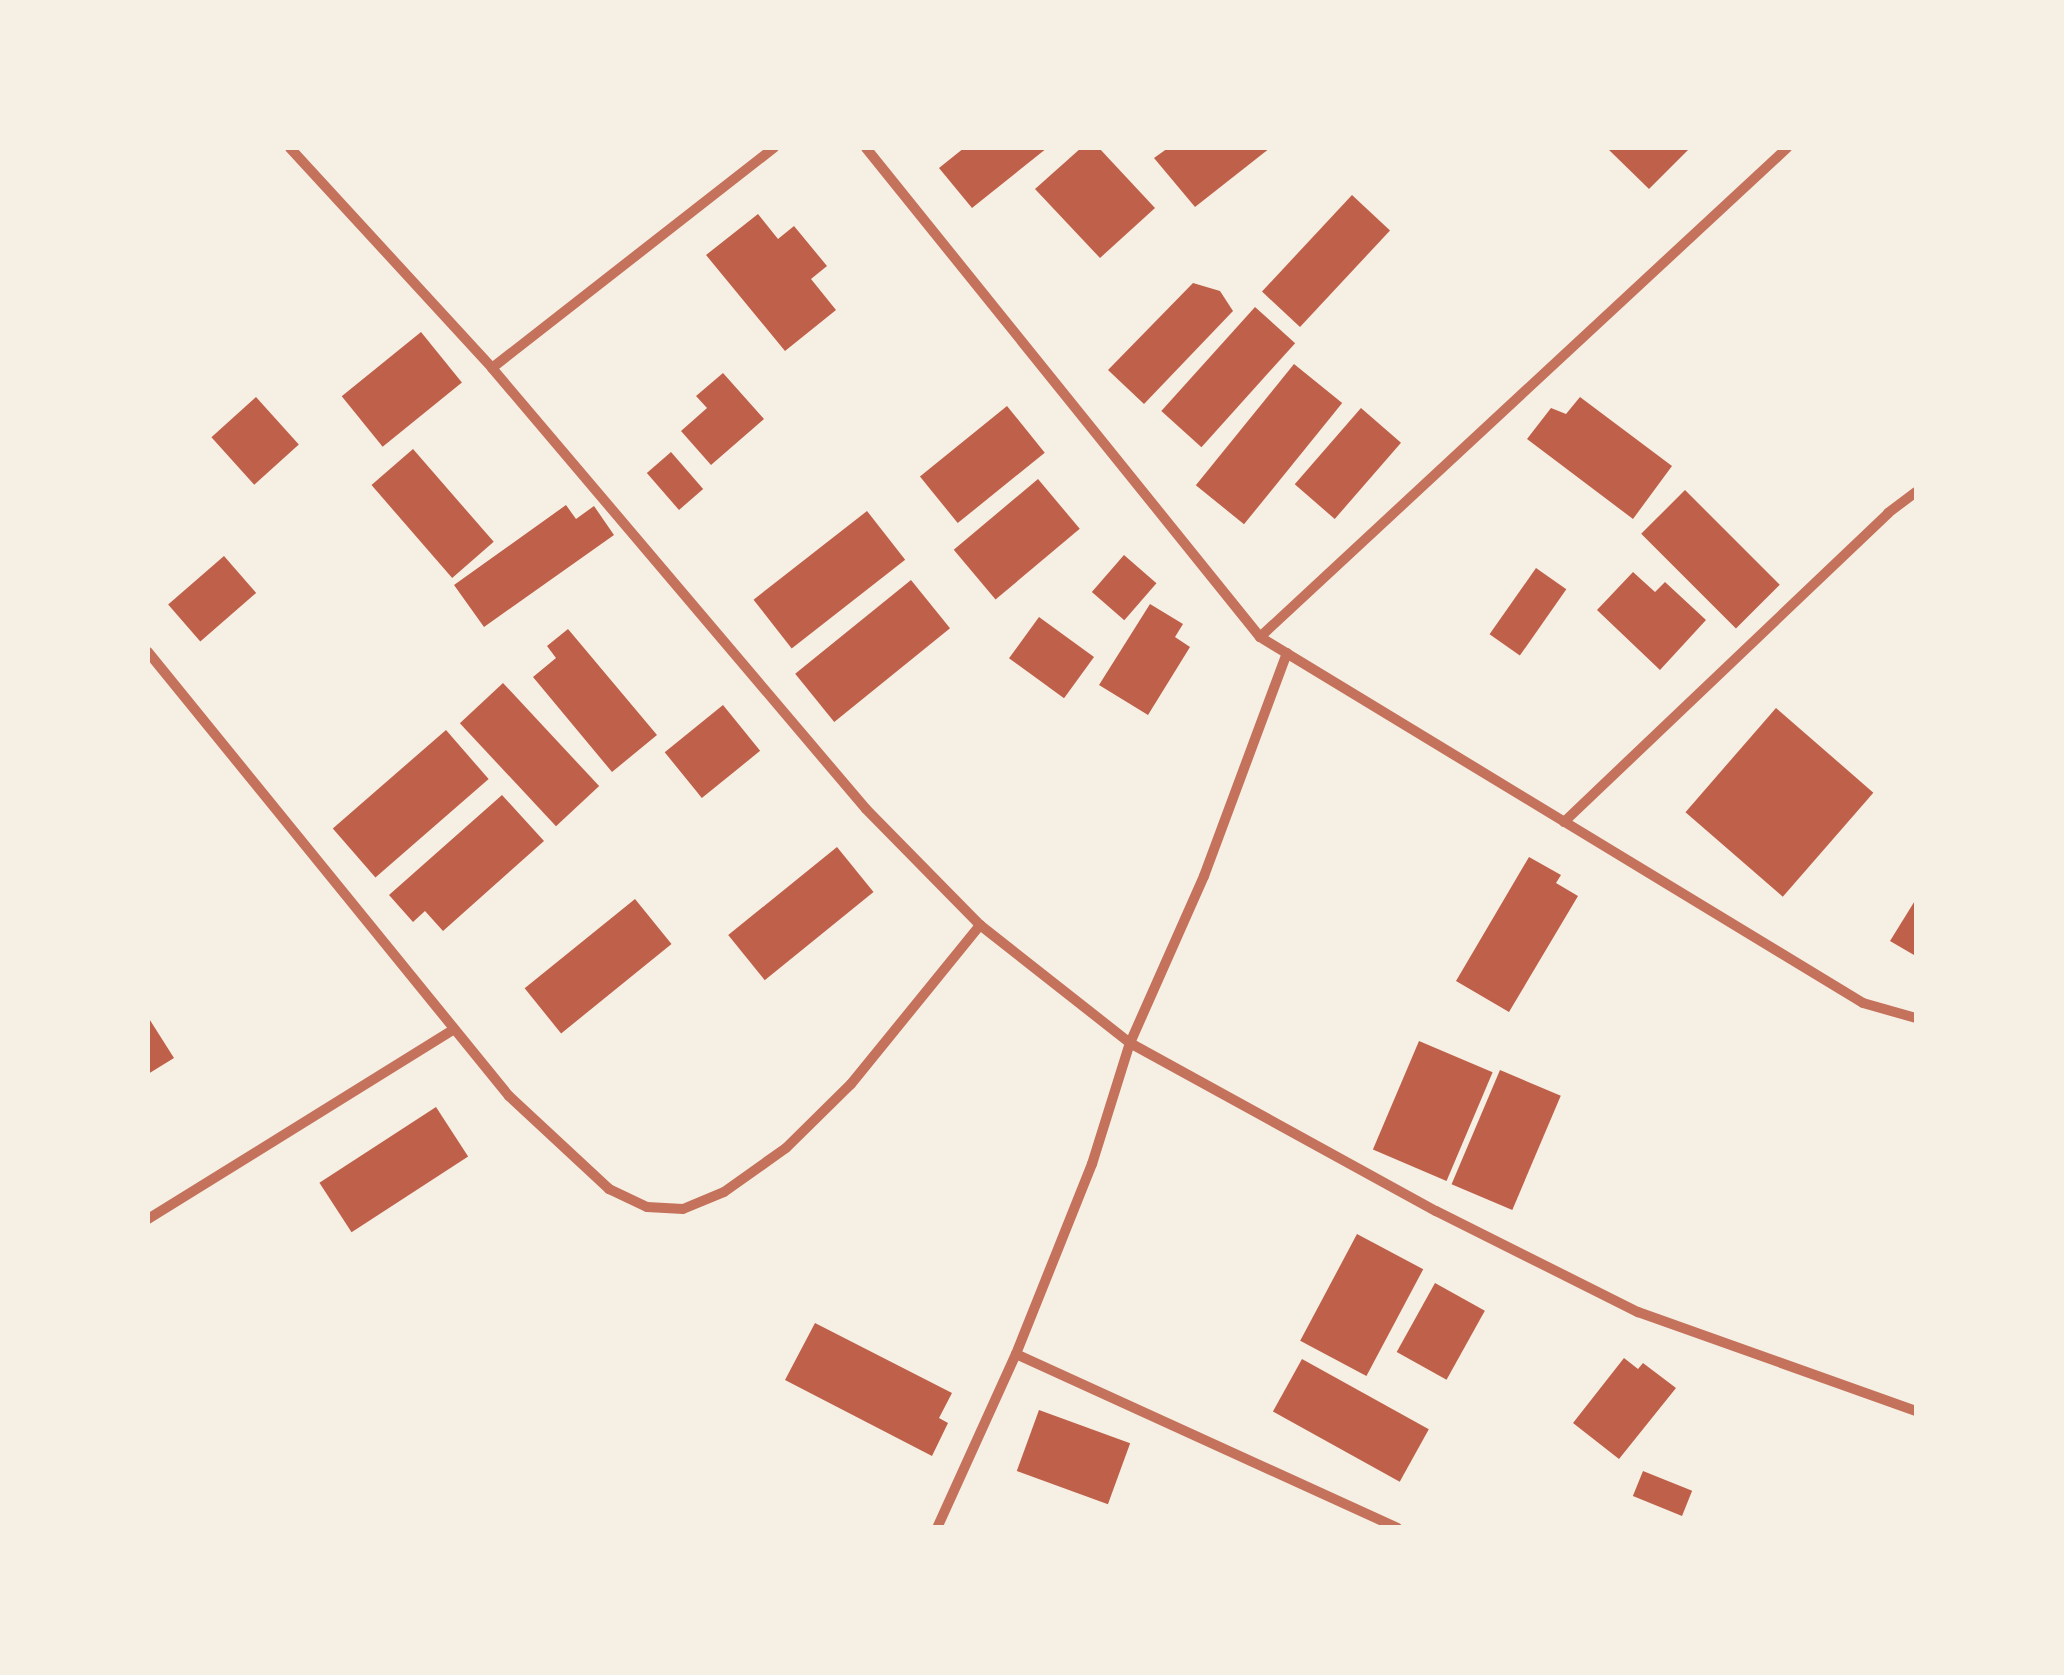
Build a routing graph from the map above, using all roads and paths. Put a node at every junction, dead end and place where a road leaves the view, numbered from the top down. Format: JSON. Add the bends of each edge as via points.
{"nodes":[{"id":1,"x":290,"y":148,"type":"edge"},
{"id":2,"x":774,"y":148,"type":"edge"},
{"id":3,"x":866,"y":148,"type":"edge"},
{"id":4,"x":1788,"y":148,"type":"edge"},
{"id":5,"x":492,"y":368,"type":"junction"},
{"id":6,"x":1916,"y":492,"type":"edge"},
{"id":7,"x":1260,"y":638,"type":"junction"},
{"id":8,"x":148,"y":652,"type":"edge"},
{"id":9,"x":1286,"y":653,"type":"junction"},
{"id":10,"x":1564,"y":822,"type":"junction"},
{"id":11,"x":980,"y":925,"type":"junction"},
{"id":12,"x":1916,"y":1018,"type":"edge"},
{"id":13,"x":454,"y":1029,"type":"junction"},
{"id":14,"x":1130,"y":1044,"type":"junction"},
{"id":15,"x":148,"y":1219,"type":"edge"},
{"id":16,"x":1016,"y":1354,"type":"junction"},
{"id":17,"x":1916,"y":1411,"type":"edge"},
{"id":18,"x":937,"y":1528,"type":"edge"},
{"id":19,"x":1397,"y":1528,"type":"edge"}],
"edges":[{"from":1,"to":5,"type":"street"},
{"from":2,"to":5,"type":"street"},
{"from":3,"to":7,"type":"street"},
{"from":4,"to":7,"type":"street"},
{"from":5,"to":11,"type":"street","via":[[866,809]]},
{"from":6,"to":10,"type":"street"},
{"from":7,"to":9,"type":"street"},
{"from":8,"to":13,"type":"street"},
{"from":9,"to":10,"type":"street"},
{"from":9,"to":14,"type":"street","via":[[1204,876]]},
{"from":10,"to":12,"type":"street","via":[[1863,1003]]},
{"from":11,"to":13,"type":"street","via":[[852,1084],[786,1148],[724,1192],[683,1209],[647,1207],[609,1189],[509,1096]]},
{"from":11,"to":14,"type":"street"},
{"from":13,"to":15,"type":"street"},
{"from":14,"to":16,"type":"street","via":[[1092,1164]]},
{"from":14,"to":17,"type":"street","via":[[1638,1312]]},
{"from":16,"to":18,"type":"street"},
{"from":16,"to":19,"type":"street"}]}
